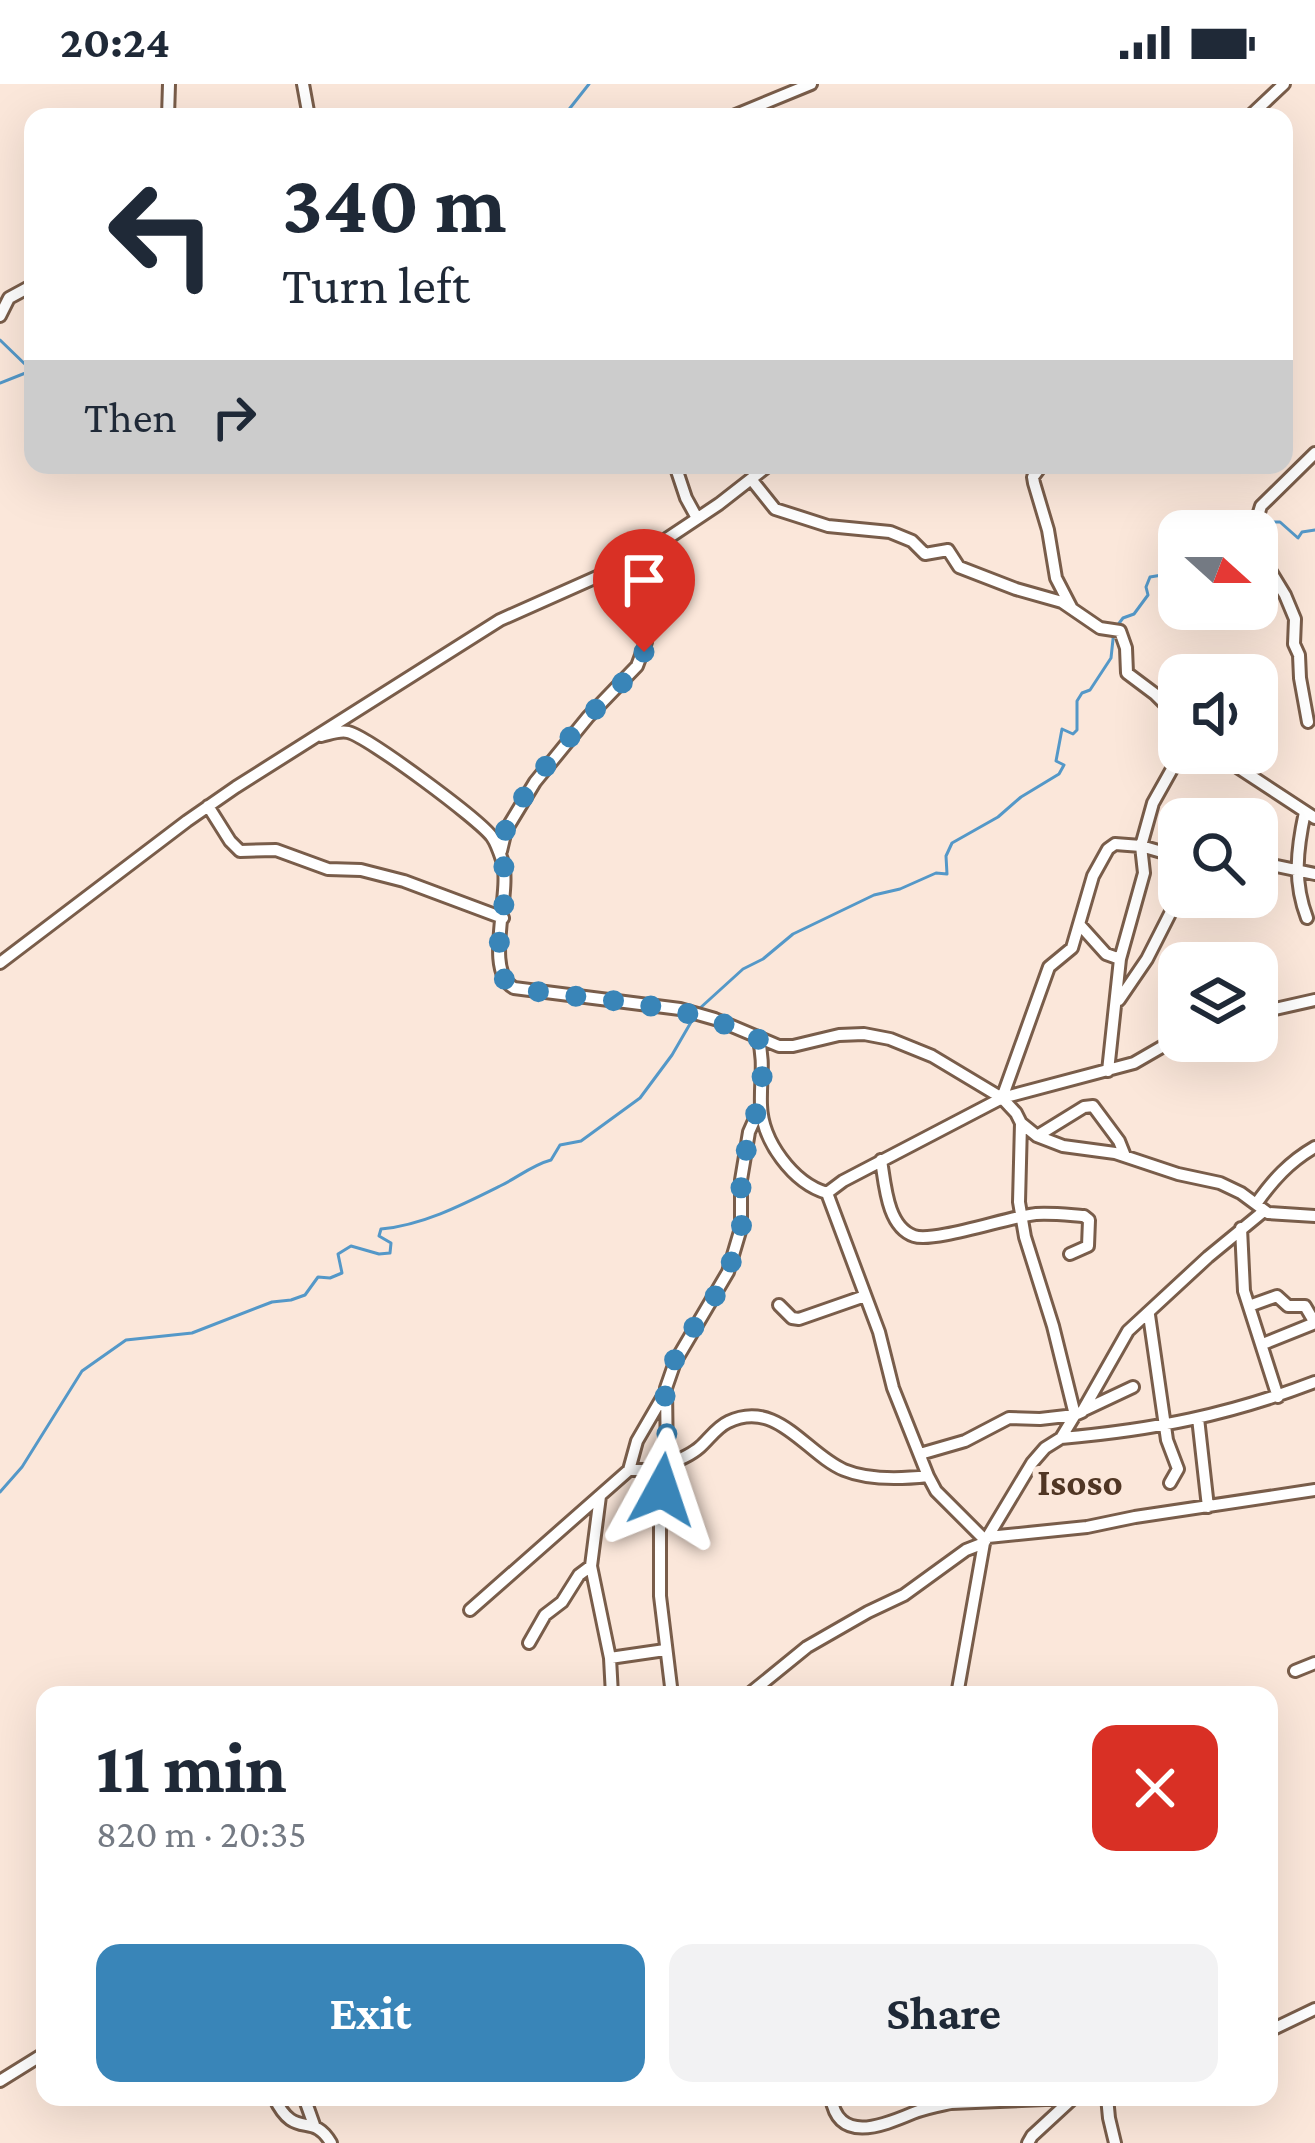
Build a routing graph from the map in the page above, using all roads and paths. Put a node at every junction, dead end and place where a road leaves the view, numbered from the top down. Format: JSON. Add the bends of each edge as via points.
{"nodes":[{"id":1,"x":811,"y":84,"type":"edge"},
{"id":2,"x":1284,"y":84,"type":"edge"},
{"id":3,"x":753,"y":108,"type":"edge"},
{"id":4,"x":1259,"y":108,"type":"edge"},
{"id":5,"x":24,"y":290,"type":"edge"},
{"id":6,"x":0,"y":316,"type":"edge"},
{"id":7,"x":1315,"y":453,"type":"edge"},
{"id":8,"x":678,"y":474,"type":"edge"},
{"id":9,"x":757,"y":474,"type":"edge"},
{"id":10,"x":1036,"y":474,"type":"edge"},
{"id":11,"x":751,"y":478,"type":"junction"},
{"id":12,"x":1260,"y":510,"type":"edge"},
{"id":13,"x":698,"y":518,"type":"junction"},
{"id":14,"x":656,"y":546,"type":"junction"},
{"id":15,"x":1278,"y":582,"type":"edge"},
{"id":16,"x":1071,"y":607,"type":"junction"},
{"id":17,"x":1158,"y":697,"type":"edge"},
{"id":18,"x":1308,"y":722,"type":"dead end"},
{"id":19,"x":320,"y":736,"type":"junction"},
{"id":20,"x":1169,"y":774,"type":"edge"},
{"id":21,"x":1248,"y":774,"type":"edge"},
{"id":22,"x":208,"y":806,"type":"junction"},
{"id":23,"x":1310,"y":815,"type":"edge"},
{"id":24,"x":1141,"y":846,"type":"junction"},
{"id":25,"x":1158,"y":851,"type":"edge"},
{"id":26,"x":502,"y":860,"type":"junction"},
{"id":27,"x":1278,"y":866,"type":"edge"},
{"id":28,"x":1298,"y":870,"type":"junction"},
{"id":29,"x":1315,"y":874,"type":"edge"},
{"id":30,"x":502,"y":918,"type":"junction"},
{"id":31,"x":1168,"y":918,"type":"edge"},
{"id":32,"x":1306,"y":918,"type":"dead end"},
{"id":33,"x":1079,"y":924,"type":"junction"},
{"id":34,"x":1120,"y":959,"type":"junction"},
{"id":35,"x":0,"y":964,"type":"edge"},
{"id":36,"x":1315,"y":1000,"type":"edge"},
{"id":37,"x":1278,"y":1008,"type":"edge"},
{"id":38,"x":1115,"y":1009,"type":"junction"},
{"id":39,"x":758,"y":1038,"type":"junction"},
{"id":40,"x":1158,"y":1049,"type":"edge"},
{"id":41,"x":1108,"y":1071,"type":"junction"},
{"id":42,"x":1002,"y":1098,"type":"junction"},
{"id":43,"x":760,"y":1105,"type":"junction"},
{"id":44,"x":1021,"y":1124,"type":"junction"},
{"id":45,"x":1037,"y":1136,"type":"junction"},
{"id":46,"x":1315,"y":1147,"type":"edge"},
{"id":47,"x":1125,"y":1156,"type":"junction"},
{"id":48,"x":881,"y":1160,"type":"junction"},
{"id":49,"x":827,"y":1193,"type":"junction"},
{"id":50,"x":1260,"y":1207,"type":"junction"},
{"id":51,"x":1315,"y":1216,"type":"edge"},
{"id":52,"x":1023,"y":1217,"type":"junction"},
{"id":53,"x":1241,"y":1228,"type":"junction"},
{"id":54,"x":1070,"y":1254,"type":"dead end"},
{"id":55,"x":865,"y":1296,"type":"junction"},
{"id":56,"x":779,"y":1305,"type":"dead end"},
{"id":57,"x":1249,"y":1306,"type":"junction"},
{"id":58,"x":1148,"y":1315,"type":"junction"},
{"id":59,"x":1315,"y":1323,"type":"edge"},
{"id":60,"x":1263,"y":1344,"type":"junction"},
{"id":61,"x":1315,"y":1382,"type":"edge"},
{"id":62,"x":666,"y":1388,"type":"junction"},
{"id":63,"x":1133,"y":1388,"type":"dead end"},
{"id":64,"x":1278,"y":1397,"type":"junction"},
{"id":65,"x":1078,"y":1413,"type":"junction"},
{"id":66,"x":1198,"y":1418,"type":"junction"},
{"id":67,"x":1167,"y":1426,"type":"junction"},
{"id":68,"x":1061,"y":1438,"type":"junction"},
{"id":69,"x":920,"y":1454,"type":"junction"},
{"id":70,"x":666,"y":1467,"type":"junction"},
{"id":71,"x":629,"y":1470,"type":"junction"},
{"id":72,"x":928,"y":1476,"type":"junction"},
{"id":73,"x":1170,"y":1483,"type":"dead end"},
{"id":74,"x":1315,"y":1490,"type":"edge"},
{"id":75,"x":600,"y":1496,"type":"junction"},
{"id":76,"x":1208,"y":1507,"type":"junction"},
{"id":77,"x":986,"y":1540,"type":"junction"},
{"id":78,"x":591,"y":1566,"type":"junction"},
{"id":79,"x":470,"y":1610,"type":"dead end"},
{"id":80,"x":529,"y":1643,"type":"dead end"},
{"id":81,"x":665,"y":1650,"type":"junction"},
{"id":82,"x":610,"y":1658,"type":"junction"},
{"id":83,"x":1315,"y":1663,"type":"edge"},
{"id":84,"x":1295,"y":1671,"type":"dead end"},
{"id":85,"x":612,"y":1686,"type":"edge"},
{"id":86,"x":671,"y":1686,"type":"edge"},
{"id":87,"x":759,"y":1686,"type":"edge"},
{"id":88,"x":959,"y":1686,"type":"edge"},
{"id":89,"x":1315,"y":2009,"type":"edge"},
{"id":90,"x":1278,"y":2027,"type":"edge"},
{"id":91,"x":36,"y":2059,"type":"edge"},
{"id":92,"x":0,"y":2081,"type":"edge"},
{"id":93,"x":279,"y":2106,"type":"edge"},
{"id":94,"x":307,"y":2106,"type":"edge"},
{"id":95,"x":833,"y":2106,"type":"edge"},
{"id":96,"x":935,"y":2106,"type":"edge"},
{"id":97,"x":1064,"y":2106,"type":"edge"},
{"id":98,"x":1107,"y":2106,"type":"edge"},
{"id":99,"x":314,"y":2125,"type":"junction"},
{"id":100,"x":331,"y":2143,"type":"edge"},
{"id":101,"x":1028,"y":2143,"type":"edge"},
{"id":102,"x":1115,"y":2143,"type":"edge"}],
"edges":[{"from":1,"to":3,"type":"street"},
{"from":2,"to":4,"type":"street"},
{"from":5,"to":6,"type":"street"},
{"from":7,"to":12,"type":"street"},
{"from":8,"to":13,"type":"street"},
{"from":9,"to":11,"type":"street"},
{"from":10,"to":16,"type":"street","via":[[1056,578]]},
{"from":11,"to":13,"type":"street"},
{"from":11,"to":16,"type":"street","via":[[780,512],[890,532],[925,554],[948,550],[959,567]]},
{"from":13,"to":14,"type":"street"},
{"from":14,"to":19,"type":"street","via":[[486,628]]},
{"from":14,"to":26,"type":"street","via":[[638,666],[536,782],[506,830]]},
{"from":15,"to":18,"type":"street","via":[[1295,619]]},
{"from":16,"to":17,"type":"street","via":[[1100,628],[1120,631],[1127,673]]},
{"from":19,"to":22,"type":"street"},
{"from":19,"to":26,"type":"street","via":[[353,734],[428,784],[492,836]]},
{"from":20,"to":24,"type":"street"},
{"from":21,"to":23,"type":"street"},
{"from":22,"to":30,"type":"street","via":[[240,851],[276,850],[328,869],[366,872]]},
{"from":22,"to":35,"type":"street"},
{"from":23,"to":28,"type":"street"},
{"from":24,"to":25,"type":"street"},
{"from":24,"to":33,"type":"street","via":[[1108,849]]},
{"from":24,"to":34,"type":"street","via":[[1144,873]]},
{"from":26,"to":30,"type":"street"},
{"from":27,"to":28,"type":"street"},
{"from":28,"to":29,"type":"street"},
{"from":28,"to":32,"type":"street"},
{"from":30,"to":39,"type":"street","via":[[501,974],[514,988],[680,1009]]},
{"from":31,"to":38,"type":"street"},
{"from":33,"to":34,"type":"street"},
{"from":33,"to":42,"type":"street","via":[[1072,948],[1049,967]]},
{"from":34,"to":38,"type":"street"},
{"from":36,"to":37,"type":"street"},
{"from":38,"to":41,"type":"street"},
{"from":39,"to":42,"type":"street","via":[[779,1046],[839,1035],[890,1039]]},
{"from":39,"to":43,"type":"street"},
{"from":40,"to":41,"type":"street"},
{"from":41,"to":42,"type":"street"},
{"from":42,"to":44,"type":"street"},
{"from":42,"to":48,"type":"street"},
{"from":43,"to":49,"type":"street","via":[[787,1165]]},
{"from":43,"to":62,"type":"street","via":[[728,1272]]},
{"from":44,"to":45,"type":"street"},
{"from":44,"to":52,"type":"street"},
{"from":45,"to":47,"type":"street"},
{"from":45,"to":47,"type":"street","via":[[1093,1106]]},
{"from":46,"to":50,"type":"street","via":[[1277,1175]]},
{"from":47,"to":50,"type":"street","via":[[1220,1184]]},
{"from":48,"to":49,"type":"street"},
{"from":48,"to":52,"type":"street","via":[[896,1221],[912,1236]]},
{"from":49,"to":55,"type":"street"},
{"from":50,"to":51,"type":"street"},
{"from":50,"to":53,"type":"street"},
{"from":52,"to":54,"type":"street","via":[[1084,1216],[1088,1246]]},
{"from":52,"to":65,"type":"street"},
{"from":53,"to":57,"type":"street"},
{"from":53,"to":58,"type":"street"},
{"from":55,"to":56,"type":"street","via":[[799,1319]]},
{"from":55,"to":69,"type":"street"},
{"from":57,"to":59,"type":"street","via":[[1277,1295],[1288,1306],[1305,1306]]},
{"from":57,"to":60,"type":"street"},
{"from":58,"to":65,"type":"street","via":[[1128,1331]]},
{"from":58,"to":67,"type":"street"},
{"from":59,"to":60,"type":"street"},
{"from":60,"to":64,"type":"street"},
{"from":61,"to":64,"type":"street"},
{"from":62,"to":70,"type":"street"},
{"from":62,"to":71,"type":"street"},
{"from":63,"to":65,"type":"street"},
{"from":64,"to":66,"type":"street"},
{"from":65,"to":68,"type":"street"},
{"from":65,"to":69,"type":"street","via":[[1009,1418]]},
{"from":66,"to":67,"type":"street"},
{"from":66,"to":76,"type":"street"},
{"from":67,"to":68,"type":"street"},
{"from":67,"to":73,"type":"street","via":[[1178,1469]]},
{"from":68,"to":77,"type":"street","via":[[1032,1463]]},
{"from":69,"to":72,"type":"street"},
{"from":70,"to":71,"type":"street"},
{"from":70,"to":72,"type":"street","via":[[728,1422],[756,1416],[783,1425],[850,1472]]},
{"from":70,"to":81,"type":"street","via":[[659,1578]]},
{"from":71,"to":75,"type":"street"},
{"from":72,"to":77,"type":"street"},
{"from":74,"to":76,"type":"street"},
{"from":75,"to":78,"type":"street"},
{"from":75,"to":79,"type":"street"},
{"from":76,"to":77,"type":"street"},
{"from":77,"to":87,"type":"street","via":[[807,1647]]},
{"from":77,"to":88,"type":"street"},
{"from":78,"to":80,"type":"street"},
{"from":78,"to":82,"type":"street"},
{"from":81,"to":82,"type":"street"},
{"from":81,"to":86,"type":"street"},
{"from":82,"to":85,"type":"street"},
{"from":83,"to":84,"type":"street"},
{"from":89,"to":90,"type":"street"},
{"from":91,"to":92,"type":"street"},
{"from":93,"to":99,"type":"street","via":[[296,2124]]},
{"from":94,"to":99,"type":"street"},
{"from":95,"to":96,"type":"street","via":[[849,2131],[861,2133]]},
{"from":97,"to":101,"type":"street"},
{"from":98,"to":102,"type":"street"},
{"from":99,"to":100,"type":"street"}]}
